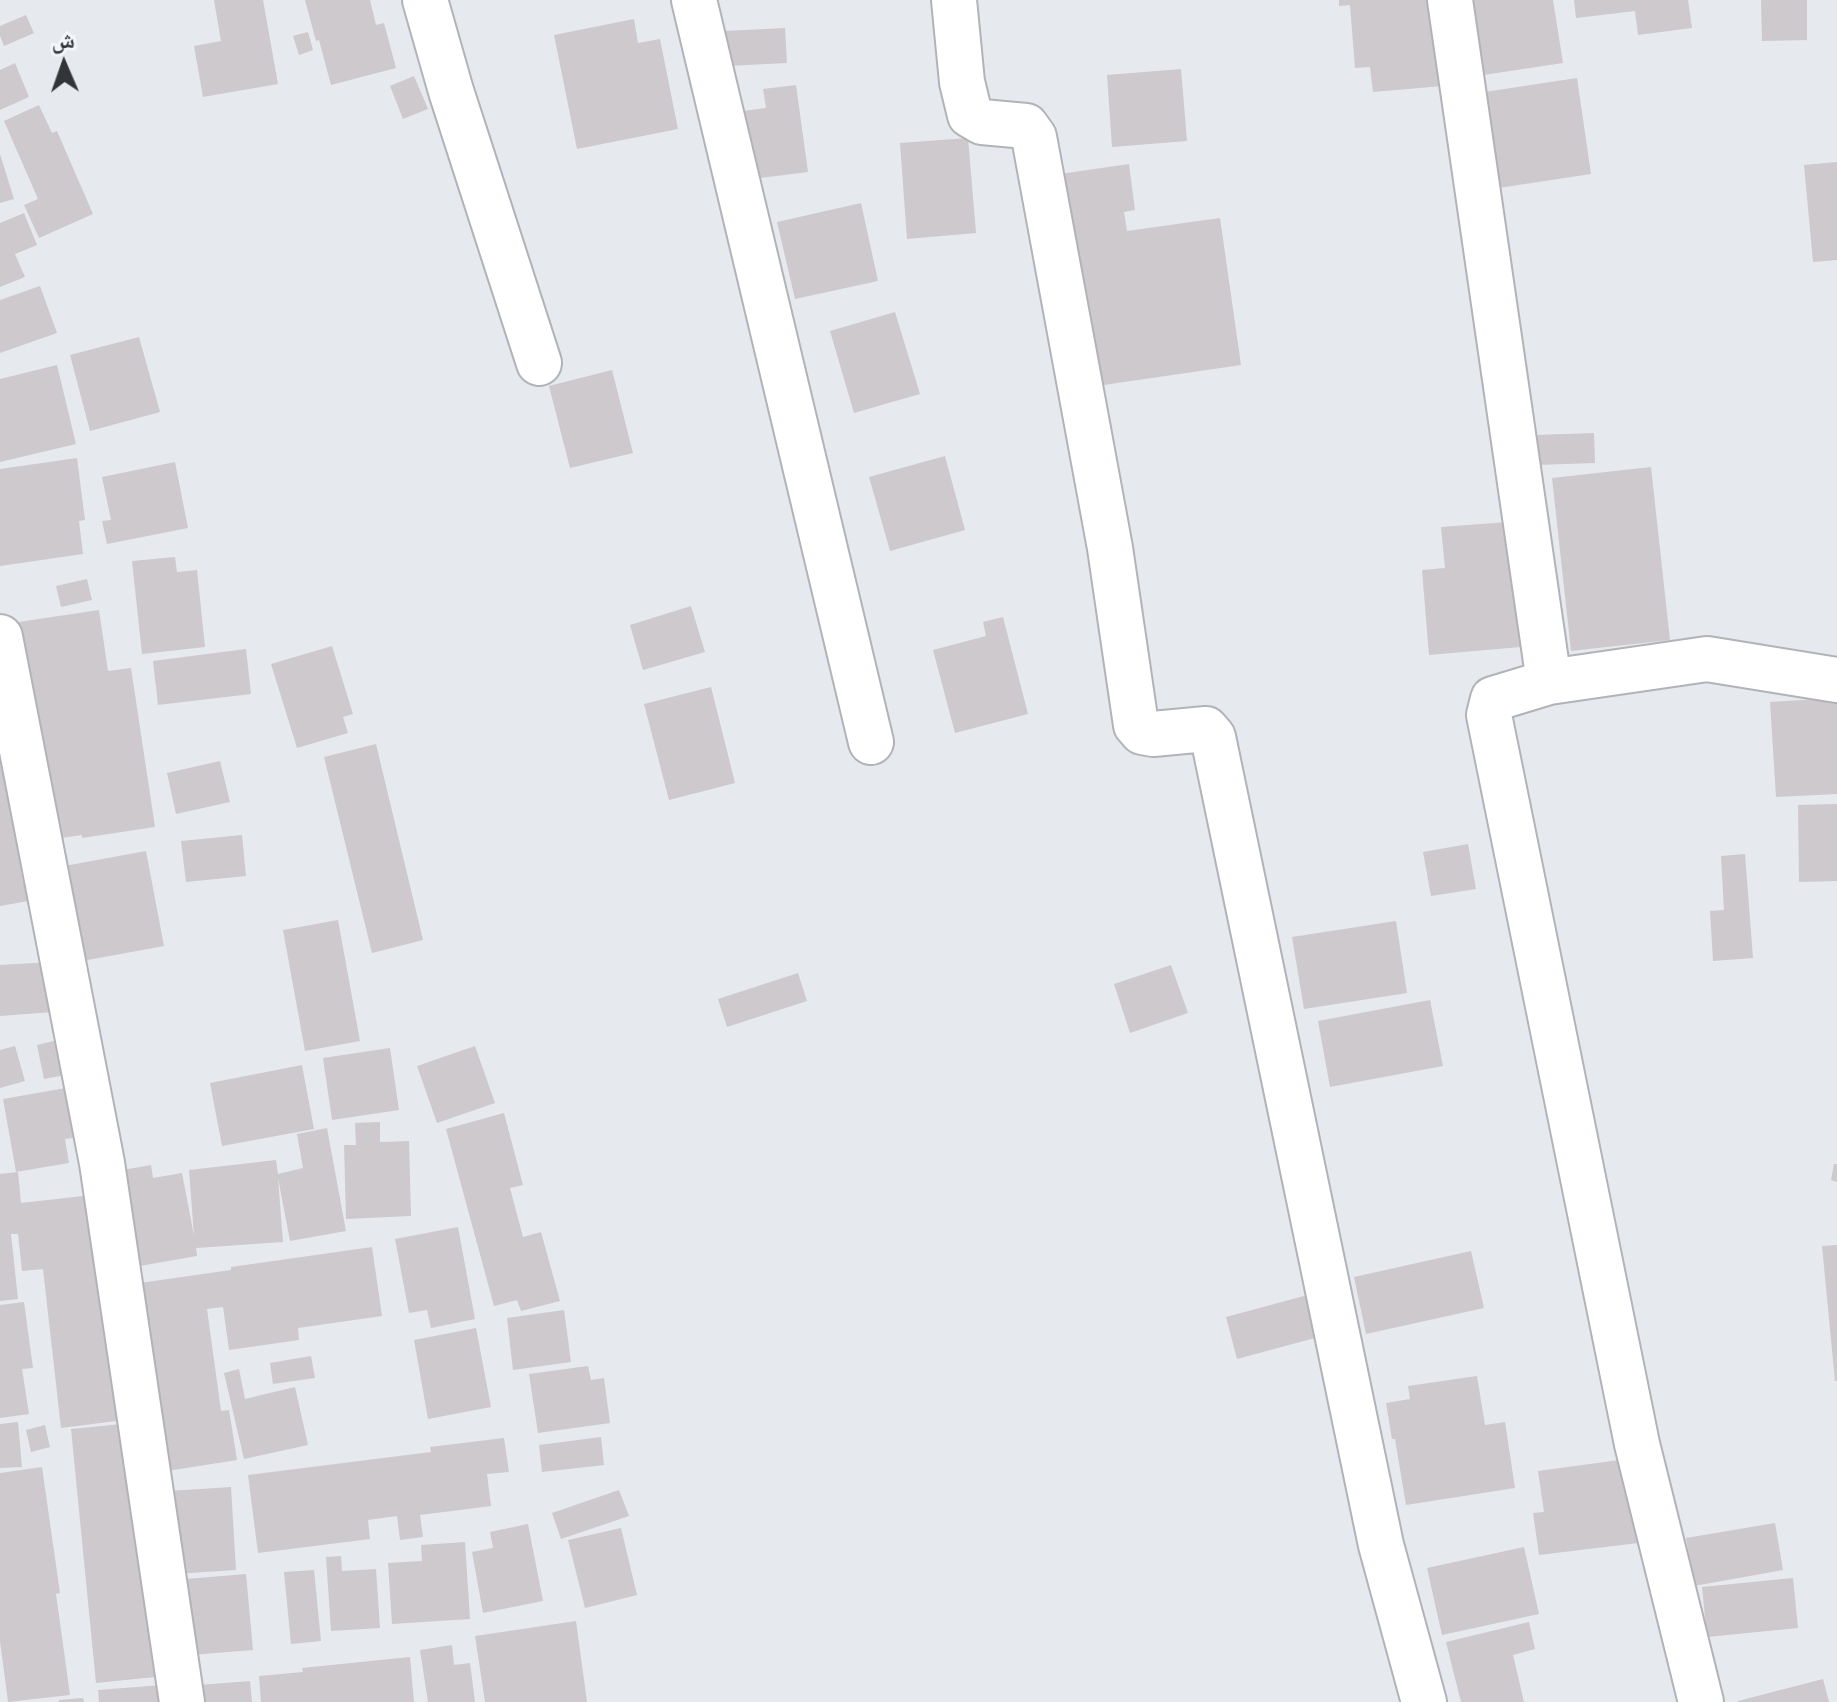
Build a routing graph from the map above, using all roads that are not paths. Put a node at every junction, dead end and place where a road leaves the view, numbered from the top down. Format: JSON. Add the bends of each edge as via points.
{"nodes":[{"id":1,"x":400,"y":0,"type":"edge"},
{"id":2,"x":425,"y":0,"type":"edge"},
{"id":3,"x":694,"y":0,"type":"edge"},
{"id":4,"x":954,"y":0,"type":"edge"},
{"id":5,"x":1450,"y":0,"type":"edge"},
{"id":6,"x":451,"y":91,"type":"junction"},
{"id":7,"x":539,"y":363,"type":"dead end"},
{"id":8,"x":0,"y":637,"type":"edge"},
{"id":9,"x":1837,"y":680,"type":"edge"},
{"id":10,"x":1549,"y":682,"type":"junction"},
{"id":11,"x":871,"y":742,"type":"dead end"},
{"id":12,"x":182,"y":1702,"type":"edge"},
{"id":13,"x":1424,"y":1702,"type":"edge"},
{"id":14,"x":1701,"y":1702,"type":"edge"}],
"edges":[{"from":1,"to":6,"type":"street","via":[[428,79]]},
{"from":2,"to":6,"type":"street"},
{"from":3,"to":11,"type":"street"},
{"from":4,"to":13,"type":"street","via":[[970,115],[982,122],[1026,126],[1034,137],[1110,548],[1136,725],[1153,734],[1206,729],[1213,737],[1381,1545]]},
{"from":5,"to":10,"type":"street"},
{"from":6,"to":7,"type":"street"},
{"from":8,"to":12,"type":"street","via":[[102,1163]]},
{"from":9,"to":10,"type":"street","via":[[1707,659]]},
{"from":10,"to":14,"type":"street","via":[[1493,699],[1489,715],[1637,1444]]}]}
